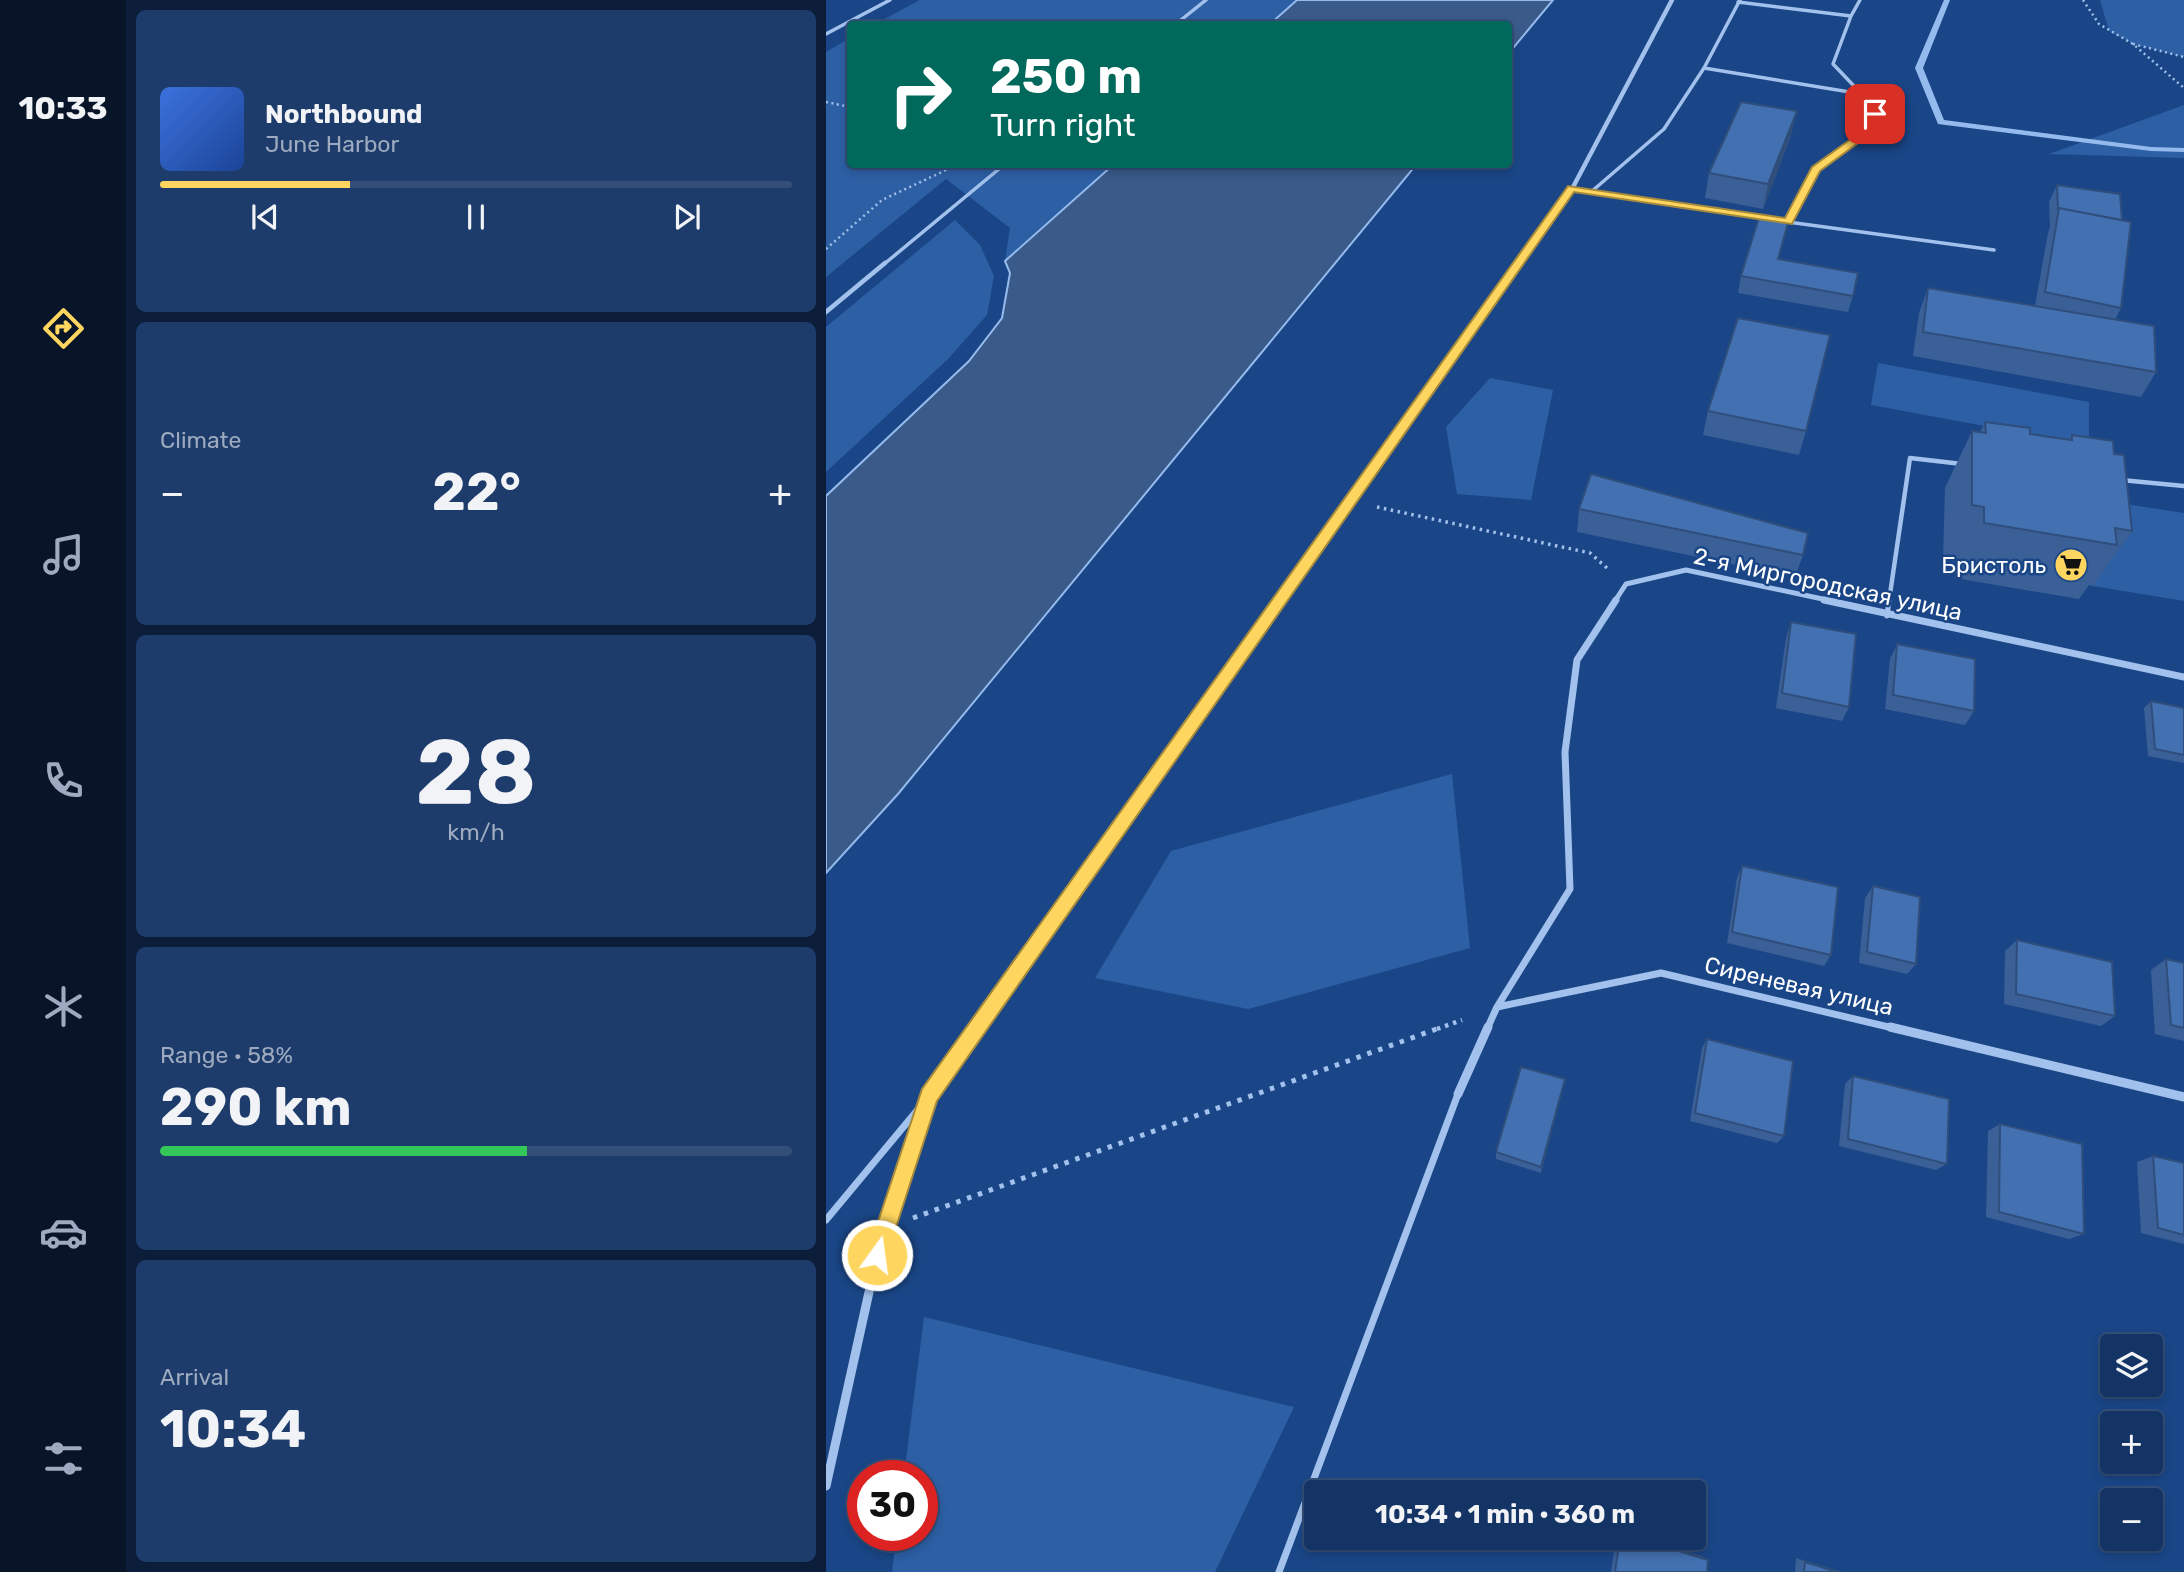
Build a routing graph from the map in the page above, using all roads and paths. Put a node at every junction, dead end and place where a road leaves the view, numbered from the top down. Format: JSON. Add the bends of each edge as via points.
{"nodes":[{"id":1,"x":890,"y":0,"type":"edge"},
{"id":2,"x":1206,"y":0,"type":"edge"},
{"id":3,"x":1672,"y":0,"type":"edge"},
{"id":4,"x":1860,"y":0,"type":"edge"},
{"id":5,"x":2082,"y":0,"type":"edge"},
{"id":6,"x":1739,"y":1,"type":"edge"},
{"id":7,"x":1851,"y":16,"type":"junction"},
{"id":8,"x":850,"y":21,"type":"edge"},
{"id":9,"x":1180,"y":21,"type":"edge"},
{"id":10,"x":847,"y":23,"type":"edge"},
{"id":11,"x":826,"y":34,"type":"edge"},
{"id":12,"x":2133,"y":44,"type":"junction"},
{"id":13,"x":2184,"y":57,"type":"edge"},
{"id":14,"x":1704,"y":68,"type":"junction"},
{"id":15,"x":2184,"y":88,"type":"edge"},
{"id":16,"x":1880,"y":97,"type":"junction"},
{"id":17,"x":826,"y":102,"type":"edge"},
{"id":18,"x":847,"y":106,"type":"edge"},
{"id":19,"x":950,"y":168,"type":"edge"},
{"id":20,"x":1000,"y":168,"type":"edge"},
{"id":21,"x":1572,"y":189,"type":"junction"},
{"id":22,"x":1591,"y":192,"type":"junction"},
{"id":23,"x":1788,"y":222,"type":"junction"},
{"id":24,"x":826,"y":249,"type":"edge"},
{"id":25,"x":1994,"y":250,"type":"dead end"},
{"id":26,"x":826,"y":312,"type":"edge"},
{"id":27,"x":1965,"y":464,"type":"dead end"},
{"id":28,"x":2116,"y":479,"type":"edge"},
{"id":29,"x":2184,"y":486,"type":"edge"},
{"id":30,"x":1349,"y":501,"type":"junction"},
{"id":31,"x":1626,"y":584,"type":"junction"},
{"id":32,"x":1887,"y":616,"type":"junction"},
{"id":33,"x":2184,"y":677,"type":"edge"},
{"id":34,"x":1497,"y":1007,"type":"junction"},
{"id":35,"x":1458,"y":1094,"type":"joint"},
{"id":36,"x":929,"y":1096,"type":"junction"},
{"id":37,"x":2184,"y":1097,"type":"edge"},
{"id":38,"x":826,"y":1220,"type":"edge"},
{"id":39,"x":883,"y":1229,"type":"junction"},
{"id":40,"x":826,"y":1486,"type":"edge"},
{"id":41,"x":1279,"y":1572,"type":"edge"}],
"edges":[{"from":1,"to":8,"type":"lane"},
{"from":2,"to":9,"type":"lane"},
{"from":3,"to":21,"type":"street"},
{"from":4,"to":7,"type":"lane"},
{"from":5,"to":12,"type":"path","via":[[2099,24]]},
{"from":6,"to":7,"type":"lane"},
{"from":6,"to":14,"type":"lane"},
{"from":7,"to":16,"type":"lane","via":[[1833,64],[1854,86]]},
{"from":10,"to":11,"type":"lane"},
{"from":12,"to":13,"type":"path"},
{"from":12,"to":15,"type":"path"},
{"from":14,"to":16,"type":"lane"},
{"from":14,"to":22,"type":"lane","via":[[1664,129]]},
{"from":16,"to":23,"type":"lane","via":[[1870,130],[1816,169]]},
{"from":17,"to":18,"type":"path"},
{"from":19,"to":24,"type":"path","via":[[882,200]]},
{"from":20,"to":26,"type":"lane"},
{"from":21,"to":22,"type":"lane"},
{"from":21,"to":30,"type":"street"},
{"from":22,"to":23,"type":"lane"},
{"from":23,"to":25,"type":"lane"},
{"from":27,"to":32,"type":"lane","via":[[1910,458]]},
{"from":28,"to":29,"type":"lane"},
{"from":30,"to":31,"type":"path","via":[[1590,553]]},
{"from":30,"to":36,"type":"street"},
{"from":31,"to":32,"type":"street","name":"2-я Миргородская улица","via":[[1686,570]]},
{"from":31,"to":34,"type":"street","via":[[1577,660],[1565,752],[1570,889]]},
{"from":32,"to":33,"type":"street","name":"2-я Миргородская улица"},
{"from":34,"to":35,"type":"street"},
{"from":34,"to":37,"type":"street","name":"Сиреневая улица","via":[[1661,973]]},
{"from":34,"to":39,"type":"path"},
{"from":35,"to":41,"type":"lane"},
{"from":36,"to":38,"type":"lane"},
{"from":36,"to":39,"type":"street"},
{"from":39,"to":40,"type":"street"}]}
